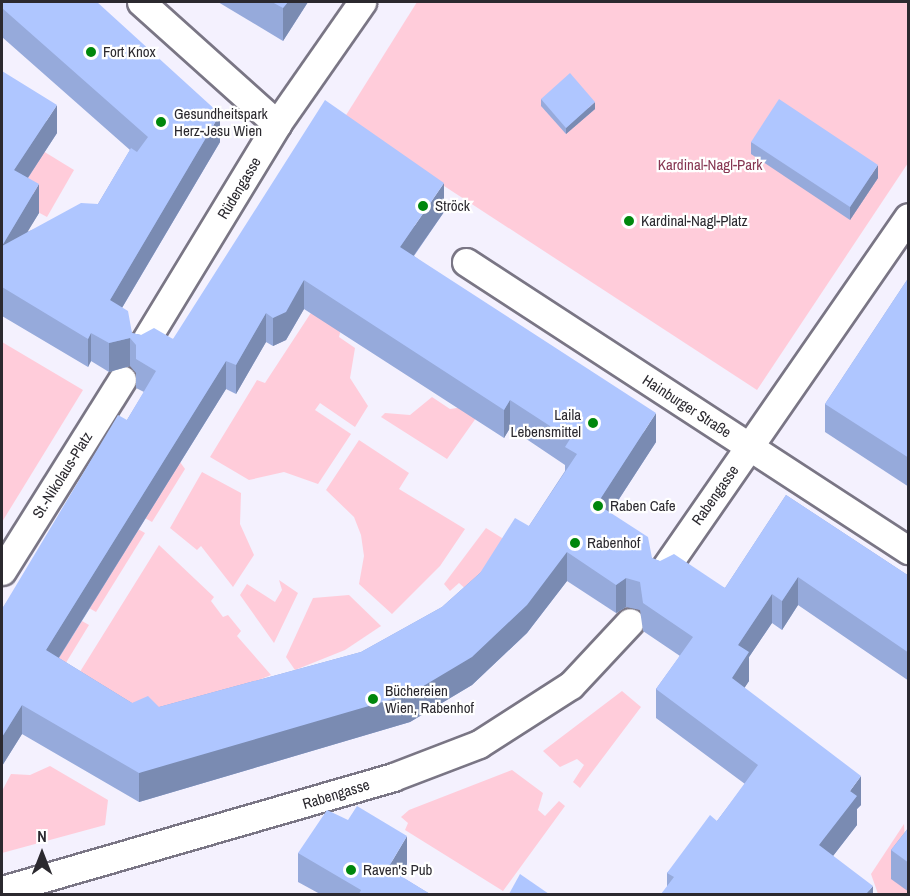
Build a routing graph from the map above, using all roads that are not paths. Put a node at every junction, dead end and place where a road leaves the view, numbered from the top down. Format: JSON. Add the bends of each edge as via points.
{"nodes":[{"id":1,"x":141,"y":2,"type":"edge"},
{"id":2,"x":362,"y":2,"type":"edge"},
{"id":3,"x":277,"y":124,"type":"junction"},
{"id":4,"x":909,"y":217,"type":"edge"},
{"id":5,"x":466,"y":262,"type":"dead end"},
{"id":6,"x":141,"y":348,"type":"edge"},
{"id":7,"x":122,"y":380,"type":"dead end"},
{"id":8,"x":750,"y":447,"type":"junction"},
{"id":9,"x":909,"y":550,"type":"edge"},
{"id":10,"x":2,"y":571,"type":"edge"},
{"id":11,"x":661,"y":574,"type":"edge"},
{"id":12,"x":630,"y":622,"type":"dead end"},
{"id":13,"x":2,"y":890,"type":"edge"}],
"edges":[{"from":1,"to":3,"type":"street"},
{"from":2,"to":3,"type":"street","name":"Rüdengasse"},
{"from":3,"to":6,"type":"street","name":"Rüdengasse"},
{"from":4,"to":8,"type":"street"},
{"from":5,"to":8,"type":"street","name":"Hainburger Straße"},
{"from":7,"to":10,"type":"street","name":"St.-Nikolaus-Platz"},
{"from":8,"to":9,"type":"street","name":"Hainburger Straße"},
{"from":8,"to":11,"type":"street","name":"Rabengasse"},
{"from":12,"to":13,"type":"street","name":"Rabengasse","via":[[571,686],[470,748],[320,800]]}]}
